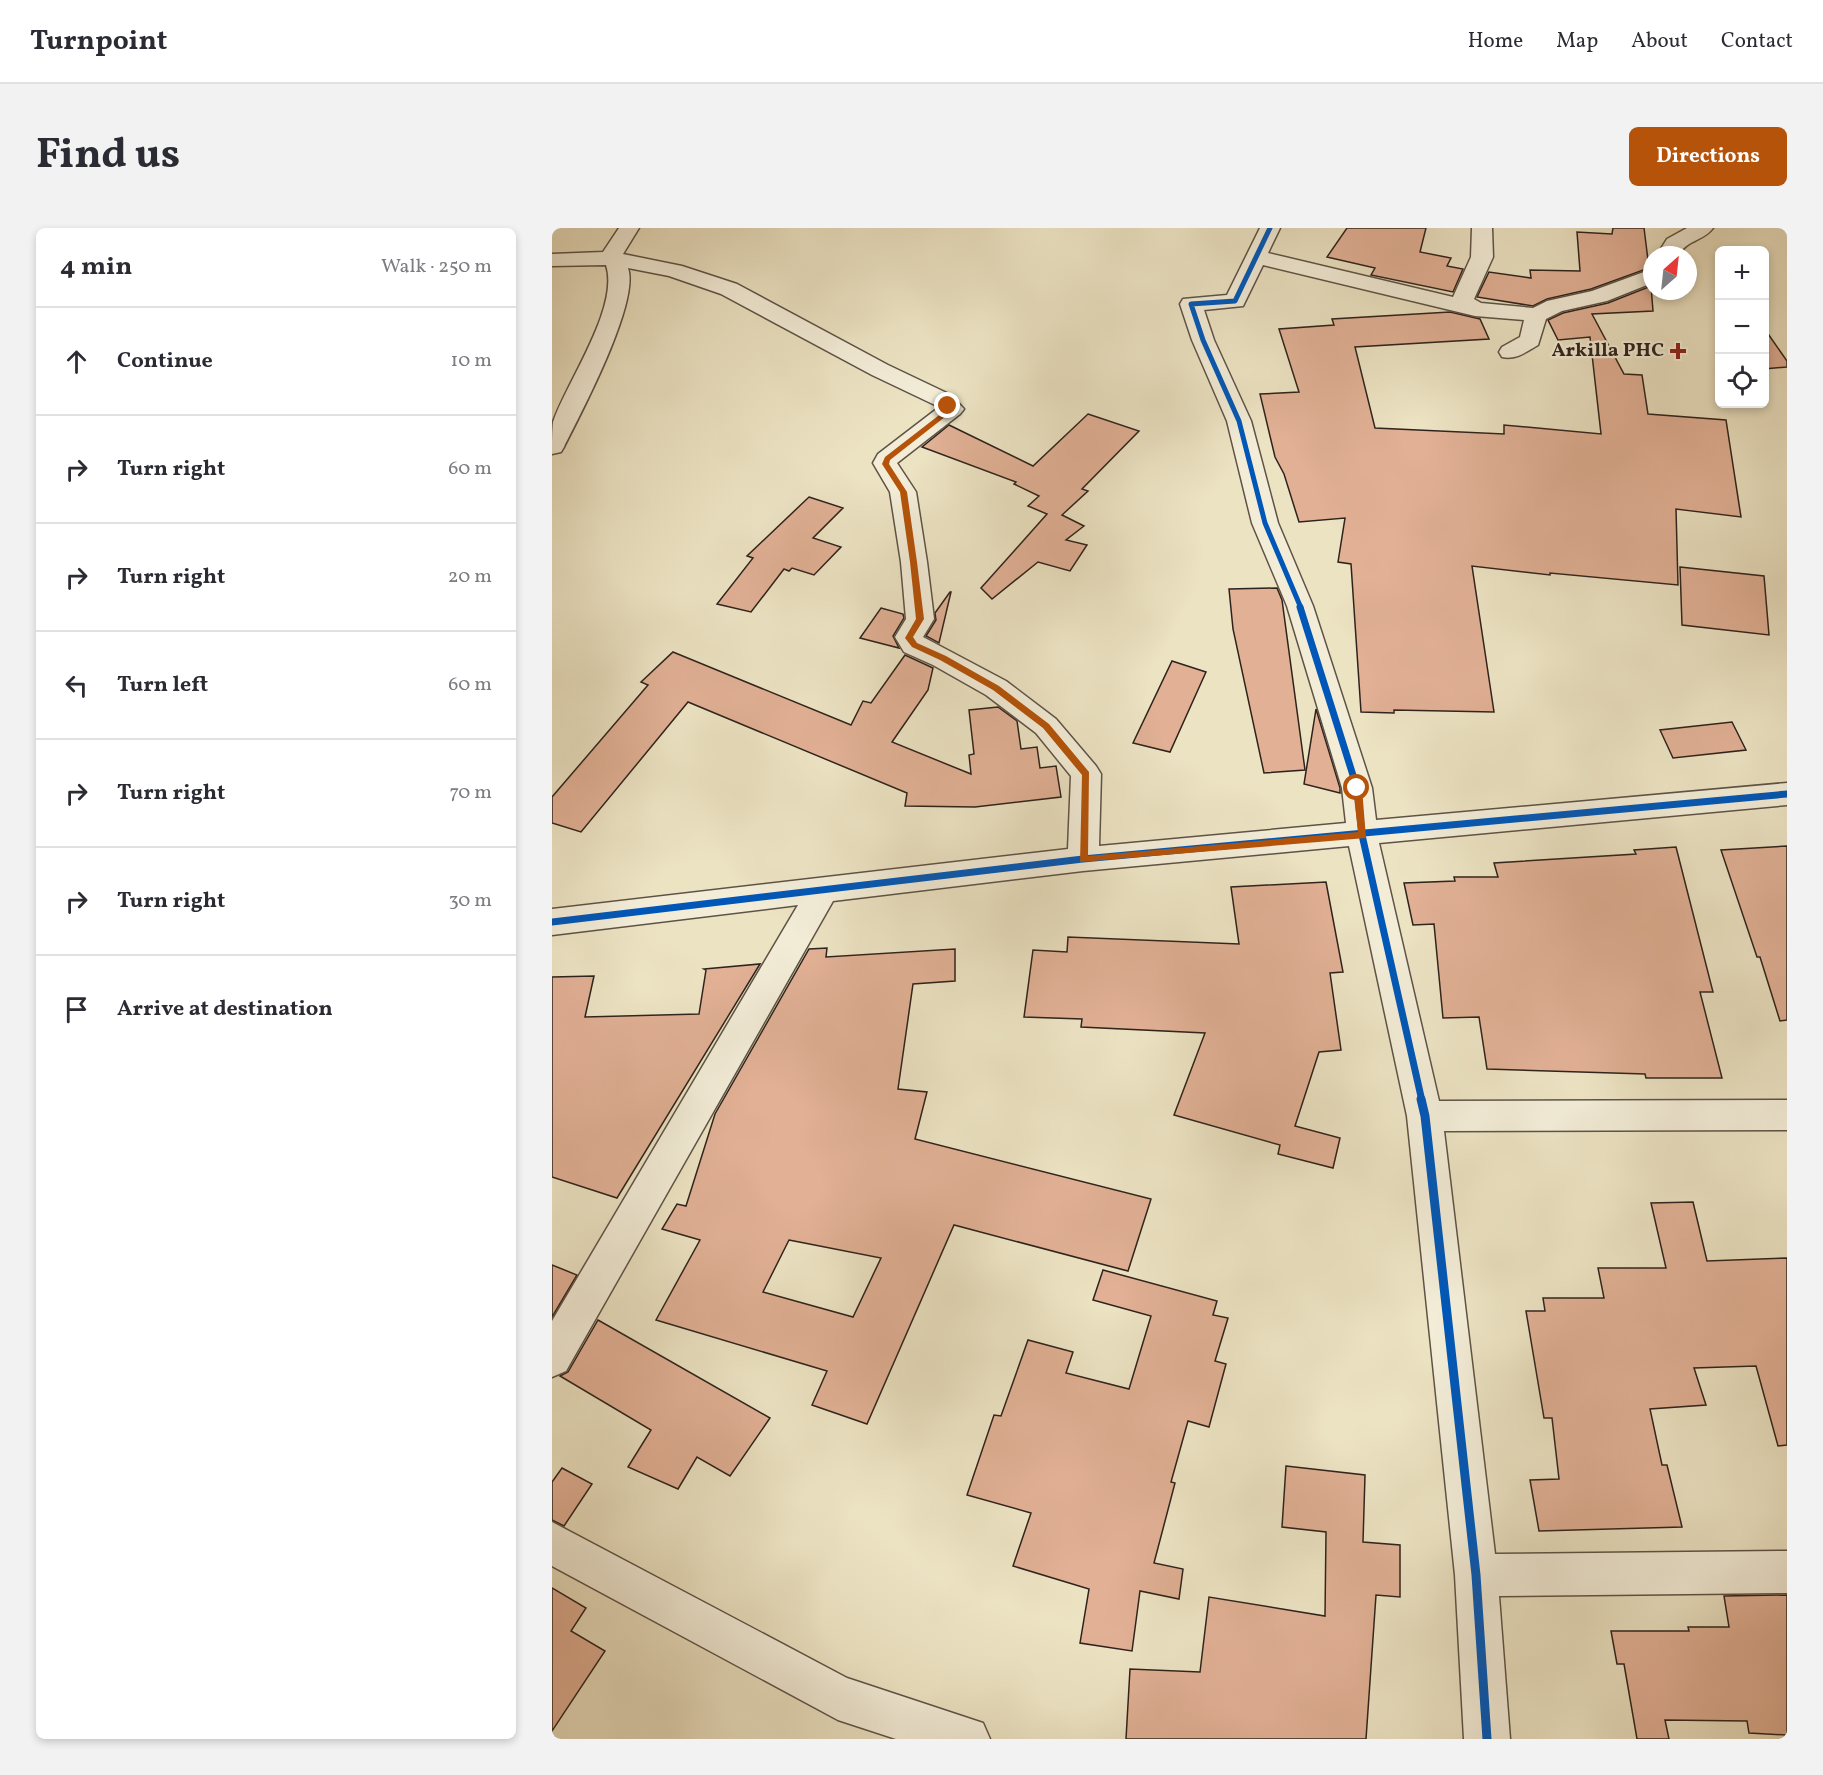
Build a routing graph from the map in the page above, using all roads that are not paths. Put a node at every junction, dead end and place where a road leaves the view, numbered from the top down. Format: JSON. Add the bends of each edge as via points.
{"nodes":[{"id":1,"x":629,"y":228,"type":"edge"},
{"id":2,"x":1270,"y":228,"type":"edge"},
{"id":3,"x":1482,"y":228,"type":"edge"},
{"id":4,"x":1703,"y":228,"type":"edge"},
{"id":5,"x":1672,"y":246,"type":"edge"},
{"id":6,"x":1257,"y":257,"type":"junction"},
{"id":7,"x":613,"y":259,"type":"junction"},
{"id":8,"x":552,"y":260,"type":"edge"},
{"id":9,"x":1643,"y":279,"type":"edge"},
{"id":10,"x":1475,"y":309,"type":"junction"},
{"id":11,"x":1536,"y":315,"type":"junction"},
{"id":12,"x":1510,"y":352,"type":"dead end"},
{"id":13,"x":552,"y":447,"type":"edge"},
{"id":14,"x":1787,"y":794,"type":"edge"},
{"id":15,"x":1362,"y":835,"type":"junction"},
{"id":16,"x":1083,"y":860,"type":"junction"},
{"id":17,"x":824,"y":889,"type":"junction"},
{"id":18,"x":552,"y":922,"type":"edge"},
{"id":19,"x":1787,"y":1115,"type":"edge"},
{"id":20,"x":1425,"y":1116,"type":"junction"},
{"id":21,"x":552,"y":1358,"type":"edge"},
{"id":22,"x":552,"y":1543,"type":"edge"},
{"id":23,"x":1787,"y":1572,"type":"edge"},
{"id":24,"x":1476,"y":1575,"type":"junction"},
{"id":25,"x":967,"y":1739,"type":"edge"},
{"id":26,"x":1487,"y":1739,"type":"edge"}],
"edges":[{"from":1,"to":7,"type":"street"},
{"from":2,"to":6,"type":"street"},
{"from":3,"to":10,"type":"street","via":[[1482,257],[1462,301]]},
{"from":4,"to":5,"type":"street"},
{"from":6,"to":10,"type":"street"},
{"from":6,"to":15,"type":"street","via":[[1235,301],[1191,304],[1239,421],[1265,523],[1300,606],[1357,788]]},
{"from":7,"to":8,"type":"street"},
{"from":7,"to":13,"type":"street","via":[[619,267],[619,287],[605,331]]},
{"from":7,"to":16,"type":"street","via":[[674,271],[729,289],[943,400],[952,409],[885,464],[903,492],[914,562],[920,619],[909,638],[914,645],[985,680],[1046,726],[1086,774]]},
{"from":9,"to":11,"type":"street"},
{"from":10,"to":11,"type":"street"},
{"from":11,"to":12,"type":"street","via":[[1530,340]]},
{"from":14,"to":15,"type":"street"},
{"from":15,"to":16,"type":"street"},
{"from":15,"to":20,"type":"street"},
{"from":16,"to":17,"type":"street"},
{"from":17,"to":18,"type":"street"},
{"from":17,"to":21,"type":"street"},
{"from":19,"to":20,"type":"street"},
{"from":20,"to":24,"type":"street"},
{"from":22,"to":25,"type":"street","via":[[838,1698]]},
{"from":23,"to":24,"type":"street"},
{"from":24,"to":26,"type":"street"}]}
